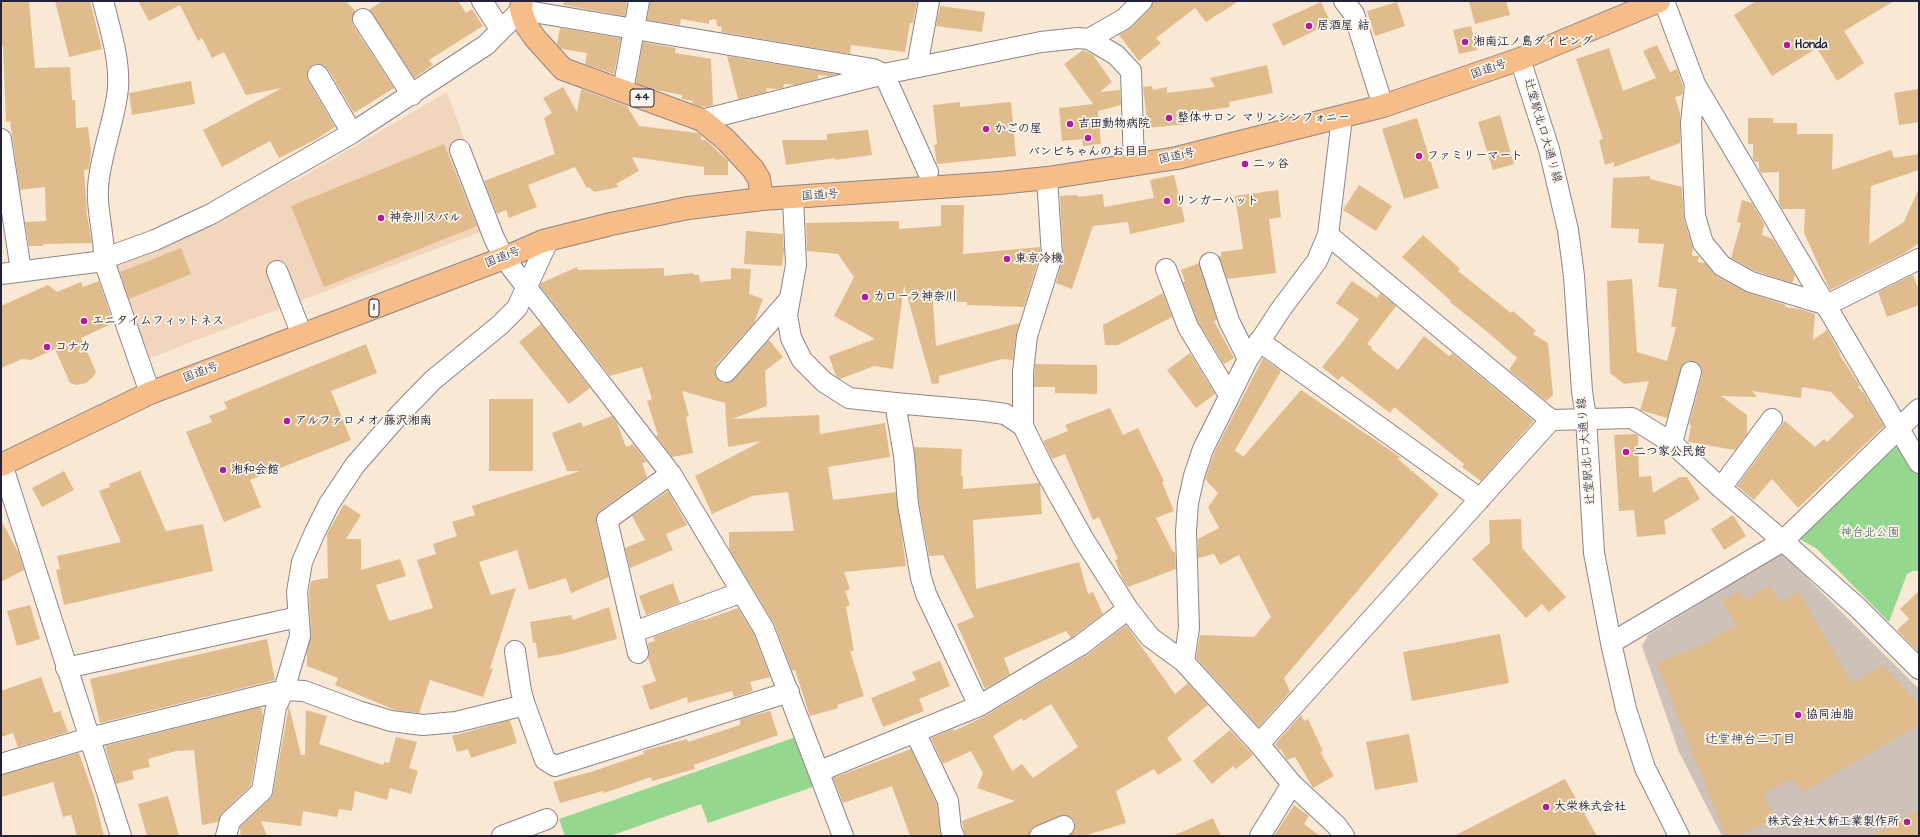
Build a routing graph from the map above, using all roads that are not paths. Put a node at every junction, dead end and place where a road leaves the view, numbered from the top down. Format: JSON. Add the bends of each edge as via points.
{"nodes":[{"id":1,"x":103,"y":1,"type":"edge"},
{"id":2,"x":482,"y":1,"type":"edge"},
{"id":3,"x":639,"y":1,"type":"edge"},
{"id":4,"x":929,"y":1,"type":"edge"},
{"id":5,"x":1142,"y":1,"type":"edge"},
{"id":6,"x":1659,"y":1,"type":"edge"},
{"id":7,"x":1664,"y":1,"type":"edge"},
{"id":8,"x":522,"y":5,"type":"edge"},
{"id":9,"x":1354,"y":5,"type":"edge"},
{"id":10,"x":363,"y":19,"type":"dead end"},
{"id":11,"x":634,"y":28,"type":"junction"},
{"id":12,"x":500,"y":29,"type":"junction"},
{"id":13,"x":1089,"y":39,"type":"junction"},
{"id":14,"x":1520,"y":59,"type":"junction"},
{"id":15,"x":917,"y":67,"type":"junction"},
{"id":16,"x":884,"y":74,"type":"junction"},
{"id":17,"x":318,"y":75,"type":"dead end"},
{"id":18,"x":1695,"y":84,"type":"junction"},
{"id":19,"x":623,"y":91,"type":"junction"},
{"id":20,"x":412,"y":95,"type":"junction"},
{"id":21,"x":1384,"y":106,"type":"junction"},
{"id":22,"x":1342,"y":117,"type":"junction"},
{"id":23,"x":702,"y":120,"type":"junction"},
{"id":24,"x":352,"y":133,"type":"junction"},
{"id":25,"x":1,"y":139,"type":"edge"},
{"id":26,"x":460,"y":150,"type":"dead end"},
{"id":27,"x":1134,"y":165,"type":"junction"},
{"id":28,"x":928,"y":172,"type":"dead end"},
{"id":29,"x":1047,"y":178,"type":"junction"},
{"id":30,"x":793,"y":198,"type":"junction"},
{"id":31,"x":762,"y":199,"type":"junction"},
{"id":32,"x":1328,"y":235,"type":"junction"},
{"id":33,"x":548,"y":241,"type":"junction"},
{"id":34,"x":504,"y":258,"type":"junction"},
{"id":35,"x":1919,"y":259,"type":"edge"},
{"id":36,"x":104,"y":261,"type":"junction"},
{"id":37,"x":1210,"y":263,"type":"dead end"},
{"id":38,"x":1166,"y":269,"type":"dead end"},
{"id":39,"x":21,"y":271,"type":"junction"},
{"id":40,"x":277,"y":271,"type":"dead end"},
{"id":41,"x":1,"y":274,"type":"edge"},
{"id":42,"x":527,"y":285,"type":"junction"},
{"id":43,"x":788,"y":301,"type":"junction"},
{"id":44,"x":1827,"y":305,"type":"junction"},
{"id":45,"x":302,"y":335,"type":"junction"},
{"id":46,"x":1259,"y":341,"type":"junction"},
{"id":47,"x":1248,"y":359,"type":"junction"},
{"id":48,"x":726,"y":372,"type":"dead end"},
{"id":49,"x":1691,"y":372,"type":"dead end"},
{"id":50,"x":150,"y":393,"type":"junction"},
{"id":51,"x":1229,"y":395,"type":"junction"},
{"id":52,"x":895,"y":403,"type":"junction"},
{"id":53,"x":1919,"y":409,"type":"edge"},
{"id":54,"x":1586,"y":418,"type":"junction"},
{"id":55,"x":1772,"y":419,"type":"dead end"},
{"id":56,"x":1551,"y":420,"type":"junction"},
{"id":57,"x":1023,"y":426,"type":"junction"},
{"id":58,"x":1899,"y":428,"type":"junction"},
{"id":59,"x":1672,"y":443,"type":"junction"},
{"id":60,"x":1919,"y":463,"type":"edge"},
{"id":61,"x":1,"y":465,"type":"edge"},
{"id":62,"x":671,"y":474,"type":"junction"},
{"id":63,"x":1720,"y":488,"type":"junction"},
{"id":64,"x":1480,"y":499,"type":"junction"},
{"id":65,"x":1783,"y":541,"type":"junction"},
{"id":66,"x":742,"y":592,"type":"junction"},
{"id":67,"x":1128,"y":609,"type":"junction"},
{"id":68,"x":298,"y":617,"type":"junction"},
{"id":69,"x":634,"y":632,"type":"junction"},
{"id":70,"x":1611,"y":644,"type":"junction"},
{"id":71,"x":516,"y":651,"type":"dead end"},
{"id":72,"x":638,"y":653,"type":"dead end"},
{"id":73,"x":1184,"y":662,"type":"junction"},
{"id":74,"x":66,"y":668,"type":"junction"},
{"id":75,"x":1919,"y":670,"type":"edge"},
{"id":76,"x":284,"y":690,"type":"junction"},
{"id":77,"x":789,"y":692,"type":"junction"},
{"id":78,"x":525,"y":704,"type":"junction"},
{"id":79,"x":979,"y":706,"type":"junction"},
{"id":80,"x":914,"y":732,"type":"junction"},
{"id":81,"x":89,"y":738,"type":"junction"},
{"id":82,"x":1259,"y":744,"type":"junction"},
{"id":83,"x":1,"y":764,"type":"edge"},
{"id":84,"x":820,"y":771,"type":"junction"},
{"id":85,"x":1292,"y":784,"type":"junction"},
{"id":86,"x":547,"y":820,"type":"dead end"},
{"id":87,"x":1064,"y":826,"type":"dead end"},
{"id":88,"x":121,"y":836,"type":"edge"},
{"id":89,"x":226,"y":836,"type":"edge"},
{"id":90,"x":502,"y":836,"type":"edge"},
{"id":91,"x":843,"y":836,"type":"edge"},
{"id":92,"x":954,"y":836,"type":"edge"},
{"id":93,"x":1040,"y":836,"type":"edge"},
{"id":94,"x":1260,"y":836,"type":"edge"},
{"id":95,"x":1344,"y":836,"type":"edge"},
{"id":96,"x":1679,"y":836,"type":"edge"}],
"edges":[{"from":1,"to":36,"type":"street","via":[[118,72],[118,90],[99,170],[97,190],[105,248]]},
{"from":2,"to":12,"type":"street"},
{"from":3,"to":11,"type":"street"},
{"from":4,"to":15,"type":"street"},
{"from":5,"to":13,"type":"street","via":[[1124,19]]},
{"from":6,"to":14,"type":"main road","name":"国道1号","number":"1"},
{"from":7,"to":18,"type":"street"},
{"from":8,"to":11,"type":"street"},
{"from":8,"to":12,"type":"street"},
{"from":8,"to":19,"type":"main road","number":"44","via":[[526,25],[563,69]]},
{"from":9,"to":21,"type":"street"},
{"from":10,"to":20,"type":"street"},
{"from":11,"to":16,"type":"street","via":[[873,69]]},
{"from":11,"to":19,"type":"street"},
{"from":12,"to":20,"type":"street","via":[[486,45]]},
{"from":13,"to":15,"type":"street","via":[[1041,42]]},
{"from":13,"to":27,"type":"street","via":[[1116,55],[1131,72]]},
{"from":14,"to":21,"type":"main road","name":"国道1号","number":"1"},
{"from":14,"to":54,"type":"street","name":"辻堂駅北口大通り線","via":[[1549,149],[1568,230]]},
{"from":15,"to":16,"type":"street"},
{"from":16,"to":23,"type":"street"},
{"from":16,"to":28,"type":"street"},
{"from":17,"to":24,"type":"street"},
{"from":18,"to":44,"type":"street"},
{"from":18,"to":44,"type":"street","via":[[1691,123],[1695,216],[1704,243],[1722,266],[1751,282]]},
{"from":19,"to":23,"type":"main road","number":"44"},
{"from":20,"to":24,"type":"street"},
{"from":21,"to":22,"type":"main road","name":"国道1号","number":"1"},
{"from":22,"to":27,"type":"main road","name":"国道1号","number":"1","via":[[1177,158]]},
{"from":22,"to":32,"type":"street"},
{"from":23,"to":31,"type":"main road","number":"44","via":[[726,140],[753,169],[759,179]]},
{"from":24,"to":36,"type":"street","via":[[211,214]]},
{"from":25,"to":39,"type":"street"},
{"from":26,"to":34,"type":"street"},
{"from":27,"to":29,"type":"main road","name":"国道1号","number":"1"},
{"from":29,"to":30,"type":"main road","name":"国道1号","number":"1"},
{"from":29,"to":57,"type":"street","via":[[1052,256],[1027,336],[1023,372]]},
{"from":30,"to":31,"type":"main road","name":"国道1号","number":"1"},
{"from":30,"to":43,"type":"street","via":[[796,264]]},
{"from":31,"to":33,"type":"main road","name":"国道1号","number":"1","via":[[688,208],[611,224]]},
{"from":32,"to":46,"type":"street","via":[[1317,261]]},
{"from":32,"to":56,"type":"street"},
{"from":33,"to":34,"type":"main road","name":"国道1号","number":"1"},
{"from":33,"to":42,"type":"street"},
{"from":34,"to":42,"type":"street"},
{"from":34,"to":45,"type":"main road","name":"国道1号","number":"1"},
{"from":35,"to":44,"type":"street"},
{"from":36,"to":39,"type":"street"},
{"from":36,"to":50,"type":"street"},
{"from":37,"to":47,"type":"street","via":[[1229,321]]},
{"from":38,"to":51,"type":"street","via":[[1188,327]]},
{"from":39,"to":41,"type":"street"},
{"from":40,"to":45,"type":"street"},
{"from":42,"to":62,"type":"street"},
{"from":42,"to":68,"type":"street","via":[[517,308],[433,380],[355,465],[329,504],[302,562],[297,592]]},
{"from":43,"to":48,"type":"street"},
{"from":43,"to":52,"type":"street","via":[[787,315],[791,338],[807,366],[824,382],[849,398]]},
{"from":44,"to":58,"type":"street"},
{"from":45,"to":50,"type":"main road","name":"国道1号","number":"1"},
{"from":46,"to":47,"type":"street"},
{"from":46,"to":64,"type":"street"},
{"from":47,"to":51,"type":"street"},
{"from":49,"to":59,"type":"street"},
{"from":50,"to":61,"type":"main road","name":"国道1号","number":"1"},
{"from":51,"to":73,"type":"street","via":[[1203,449],[1188,503],[1186,532],[1189,628]]},
{"from":52,"to":57,"type":"street","via":[[946,406],[1004,414]]},
{"from":52,"to":79,"type":"street","via":[[921,578],[926,594]]},
{"from":53,"to":58,"type":"street"},
{"from":54,"to":56,"type":"street"},
{"from":54,"to":59,"type":"street","via":[[1632,418]]},
{"from":54,"to":70,"type":"street","name":"辻堂駅北口大通り線","via":[[1594,553]]},
{"from":55,"to":63,"type":"street"},
{"from":56,"to":64,"type":"street"},
{"from":57,"to":67,"type":"street","via":[[1084,540]]},
{"from":58,"to":60,"type":"street"},
{"from":58,"to":65,"type":"street"},
{"from":59,"to":63,"type":"street"},
{"from":61,"to":74,"type":"street"},
{"from":62,"to":66,"type":"street"},
{"from":62,"to":69,"type":"street","via":[[607,520]]},
{"from":63,"to":65,"type":"street"},
{"from":64,"to":82,"type":"street"},
{"from":65,"to":70,"type":"street"},
{"from":65,"to":75,"type":"street","via":[[1857,607]]},
{"from":66,"to":69,"type":"street"},
{"from":66,"to":77,"type":"street","via":[[764,630]]},
{"from":67,"to":73,"type":"street","via":[[1150,637]]},
{"from":67,"to":79,"type":"street","via":[[1081,645]]},
{"from":68,"to":74,"type":"street"},
{"from":68,"to":76,"type":"street","via":[[300,636]]},
{"from":69,"to":72,"type":"street"},
{"from":70,"to":96,"type":"street","name":"辻堂駅北口大通り線","via":[[1626,709],[1645,768]]},
{"from":71,"to":78,"type":"street"},
{"from":73,"to":82,"type":"street"},
{"from":74,"to":81,"type":"street"},
{"from":76,"to":78,"type":"street","via":[[304,690],[358,711],[390,720],[423,725],[456,722]]},
{"from":76,"to":81,"type":"street"},
{"from":76,"to":89,"type":"street","via":[[276,707],[262,791],[230,821]]},
{"from":77,"to":78,"type":"street","via":[[555,766],[544,760]]},
{"from":77,"to":84,"type":"street"},
{"from":79,"to":80,"type":"street"},
{"from":80,"to":84,"type":"street"},
{"from":80,"to":92,"type":"street","via":[[948,801]]},
{"from":81,"to":83,"type":"street"},
{"from":81,"to":88,"type":"street"},
{"from":82,"to":85,"type":"street"},
{"from":84,"to":91,"type":"street"},
{"from":85,"to":94,"type":"street"},
{"from":85,"to":95,"type":"street","via":[[1337,826]]},
{"from":86,"to":90,"type":"street"},
{"from":87,"to":93,"type":"street"}]}
